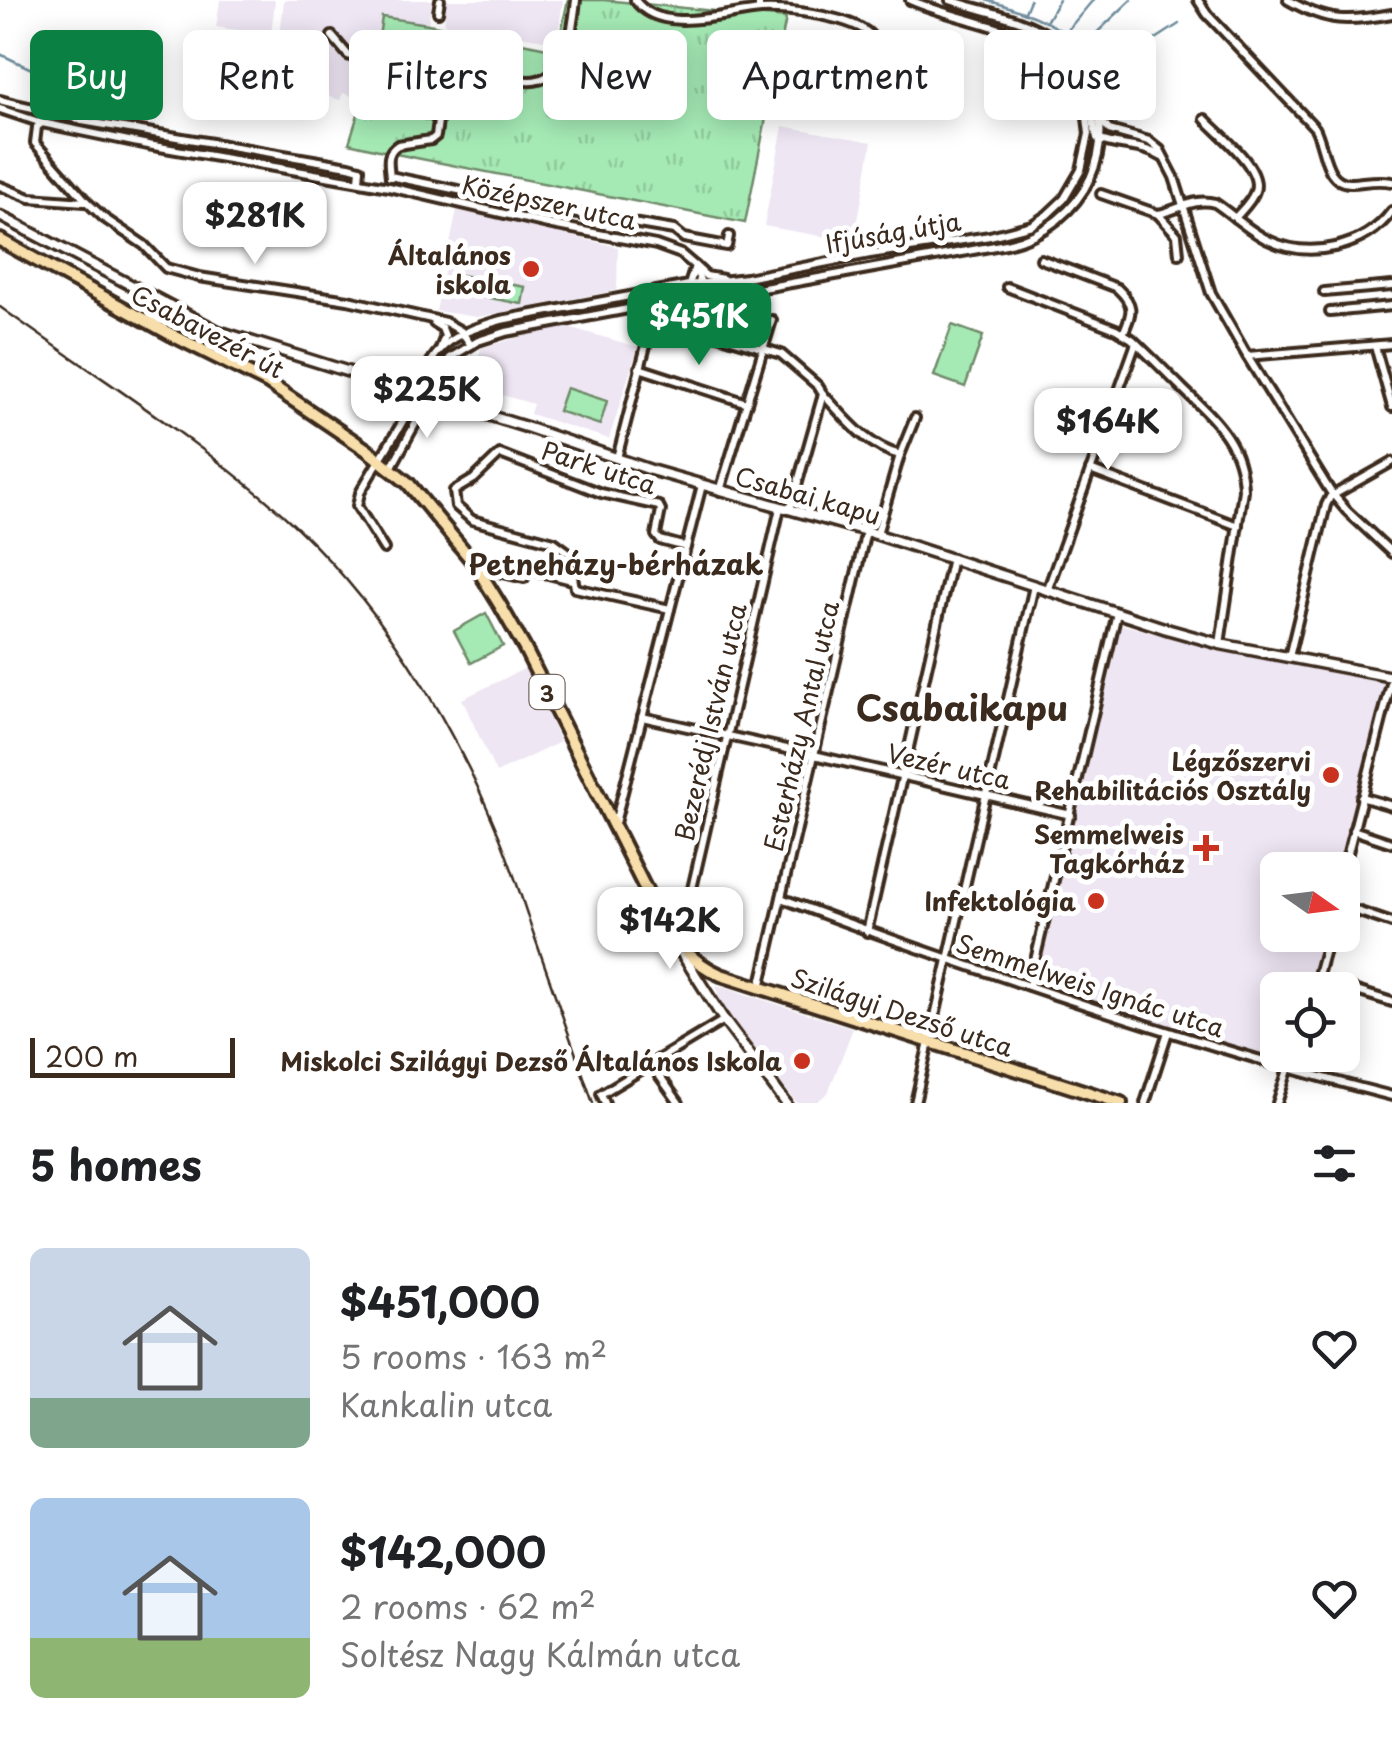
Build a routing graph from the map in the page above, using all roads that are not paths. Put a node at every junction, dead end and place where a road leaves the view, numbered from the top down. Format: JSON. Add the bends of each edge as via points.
{"nodes":[{"id":1,"x":440,"y":0,"type":"edge"},
{"id":2,"x":576,"y":0,"type":"edge"},
{"id":3,"x":635,"y":0,"type":"edge"},
{"id":4,"x":759,"y":0,"type":"edge"},
{"id":5,"x":910,"y":0,"type":"edge"},
{"id":6,"x":950,"y":0,"type":"edge"},
{"id":7,"x":1198,"y":0,"type":"edge"},
{"id":8,"x":1288,"y":0,"type":"edge"},
{"id":9,"x":760,"y":10,"type":"junction"},
{"id":10,"x":438,"y":12,"type":"dead end"},
{"id":11,"x":1392,"y":14,"type":"edge"},
{"id":12,"x":866,"y":30,"type":"edge"},
{"id":13,"x":997,"y":30,"type":"edge"},
{"id":14,"x":1037,"y":30,"type":"edge"},
{"id":15,"x":332,"y":36,"type":"dead end"},
{"id":16,"x":349,"y":55,"type":"edge"},
{"id":17,"x":523,"y":81,"type":"edge"},
{"id":18,"x":0,"y":100,"type":"edge"},
{"id":19,"x":0,"y":109,"type":"edge"},
{"id":20,"x":30,"y":109,"type":"edge"},
{"id":21,"x":65,"y":120,"type":"edge"},
{"id":22,"x":80,"y":120,"type":"edge"},
{"id":23,"x":436,"y":120,"type":"edge"},
{"id":24,"x":1088,"y":120,"type":"edge"},
{"id":25,"x":1094,"y":120,"type":"edge"},
{"id":26,"x":1099,"y":120,"type":"edge"},
{"id":27,"x":1101,"y":120,"type":"edge"},
{"id":28,"x":1205,"y":120,"type":"dead end"},
{"id":29,"x":42,"y":122,"type":"junction"},
{"id":30,"x":64,"y":127,"type":"junction"},
{"id":31,"x":1140,"y":138,"type":"junction"},
{"id":32,"x":1100,"y":139,"type":"junction"},
{"id":33,"x":1087,"y":148,"type":"junction"},
{"id":34,"x":1164,"y":159,"type":"junction"},
{"id":35,"x":390,"y":176,"type":"junction"},
{"id":36,"x":359,"y":182,"type":"junction"},
{"id":37,"x":1392,"y":182,"type":"edge"},
{"id":38,"x":0,"y":186,"type":"edge"},
{"id":39,"x":389,"y":187,"type":"junction"},
{"id":40,"x":1101,"y":194,"type":"dead end"},
{"id":41,"x":87,"y":202,"type":"junction"},
{"id":42,"x":1183,"y":207,"type":"junction"},
{"id":43,"x":555,"y":210,"type":"junction"},
{"id":44,"x":1392,"y":210,"type":"edge"},
{"id":45,"x":1158,"y":214,"type":"junction"},
{"id":46,"x":0,"y":216,"type":"edge"},
{"id":47,"x":1235,"y":218,"type":"junction"},
{"id":48,"x":621,"y":221,"type":"junction"},
{"id":49,"x":552,"y":225,"type":"junction"},
{"id":50,"x":730,"y":236,"type":"dead end"},
{"id":51,"x":617,"y":237,"type":"junction"},
{"id":52,"x":0,"y":240,"type":"edge"},
{"id":53,"x":1179,"y":254,"type":"dead end"},
{"id":54,"x":1041,"y":258,"type":"dead end"},
{"id":55,"x":695,"y":266,"type":"junction"},
{"id":56,"x":729,"y":280,"type":"junction"},
{"id":57,"x":702,"y":284,"type":"junction"},
{"id":58,"x":689,"y":285,"type":"junction"},
{"id":59,"x":1392,"y":286,"type":"edge"},
{"id":60,"x":1007,"y":287,"type":"dead end"},
{"id":61,"x":747,"y":291,"type":"junction"},
{"id":62,"x":1324,"y":292,"type":"dead end"},
{"id":63,"x":705,"y":294,"type":"junction"},
{"id":64,"x":684,"y":300,"type":"junction"},
{"id":65,"x":1392,"y":306,"type":"edge"},
{"id":66,"x":1330,"y":312,"type":"dead end"},
{"id":67,"x":186,"y":315,"type":"junction"},
{"id":68,"x":429,"y":319,"type":"junction"},
{"id":69,"x":772,"y":320,"type":"dead end"},
{"id":70,"x":153,"y":321,"type":"junction"},
{"id":71,"x":651,"y":326,"type":"dead end"},
{"id":72,"x":695,"y":328,"type":"dead end"},
{"id":73,"x":464,"y":334,"type":"junction"},
{"id":74,"x":1123,"y":334,"type":"junction"},
{"id":75,"x":1136,"y":342,"type":"junction"},
{"id":76,"x":1392,"y":344,"type":"edge"},
{"id":77,"x":470,"y":345,"type":"junction"},
{"id":78,"x":1374,"y":346,"type":"junction"},
{"id":79,"x":763,"y":348,"type":"junction"},
{"id":80,"x":440,"y":350,"type":"junction"},
{"id":81,"x":1247,"y":356,"type":"junction"},
{"id":82,"x":639,"y":368,"type":"junction"},
{"id":83,"x":416,"y":393,"type":"junction"},
{"id":84,"x":823,"y":394,"type":"junction"},
{"id":85,"x":428,"y":396,"type":"junction"},
{"id":86,"x":748,"y":403,"type":"junction"},
{"id":87,"x":1392,"y":407,"type":"edge"},
{"id":88,"x":914,"y":418,"type":"dead end"},
{"id":89,"x":900,"y":456,"type":"junction"},
{"id":90,"x":617,"y":458,"type":"junction"},
{"id":91,"x":380,"y":460,"type":"junction"},
{"id":92,"x":1392,"y":462,"type":"edge"},
{"id":93,"x":390,"y":469,"type":"junction"},
{"id":94,"x":1090,"y":470,"type":"junction"},
{"id":95,"x":702,"y":486,"type":"junction"},
{"id":96,"x":720,"y":491,"type":"junction"},
{"id":97,"x":1334,"y":495,"type":"junction"},
{"id":98,"x":785,"y":509,"type":"junction"},
{"id":99,"x":1238,"y":526,"type":"junction"},
{"id":100,"x":866,"y":531,"type":"junction"},
{"id":101,"x":877,"y":534,"type":"junction"},
{"id":102,"x":686,"y":547,"type":"junction"},
{"id":103,"x":384,"y":549,"type":"dead end"},
{"id":104,"x":1392,"y":554,"type":"edge"},
{"id":105,"x":952,"y":558,"type":"junction"},
{"id":106,"x":524,"y":578,"type":"dead end"},
{"id":107,"x":572,"y":580,"type":"junction"},
{"id":108,"x":1034,"y":586,"type":"junction"},
{"id":109,"x":1046,"y":591,"type":"junction"},
{"id":110,"x":670,"y":609,"type":"junction"},
{"id":111,"x":1117,"y":613,"type":"junction"},
{"id":112,"x":1220,"y":644,"type":"junction"},
{"id":113,"x":1289,"y":657,"type":"junction"},
{"id":114,"x":1392,"y":678,"type":"edge"},
{"id":115,"x":642,"y":717,"type":"junction"},
{"id":116,"x":727,"y":735,"type":"junction"},
{"id":117,"x":814,"y":755,"type":"junction"},
{"id":118,"x":903,"y":777,"type":"junction"},
{"id":119,"x":986,"y":795,"type":"junction"},
{"id":120,"x":1361,"y":797,"type":"junction"},
{"id":121,"x":1392,"y":806,"type":"edge"},
{"id":122,"x":1071,"y":815,"type":"junction"},
{"id":123,"x":614,"y":825,"type":"junction"},
{"id":124,"x":1352,"y":830,"type":"junction"},
{"id":125,"x":1392,"y":844,"type":"edge"},
{"id":126,"x":1347,"y":852,"type":"edge"},
{"id":127,"x":781,"y":898,"type":"junction"},
{"id":128,"x":1360,"y":912,"type":"edge"},
{"id":129,"x":1392,"y":923,"type":"edge"},
{"id":130,"x":867,"y":932,"type":"junction"},
{"id":131,"x":676,"y":942,"type":"junction"},
{"id":132,"x":948,"y":959,"type":"junction"},
{"id":133,"x":699,"y":963,"type":"junction"},
{"id":134,"x":702,"y":984,"type":"junction"},
{"id":135,"x":1029,"y":986,"type":"junction"},
{"id":136,"x":760,"y":988,"type":"junction"},
{"id":137,"x":1360,"y":992,"type":"edge"},
{"id":138,"x":1392,"y":1002,"type":"edge"},
{"id":139,"x":724,"y":1020,"type":"junction"},
{"id":140,"x":1168,"y":1032,"type":"junction"},
{"id":141,"x":928,"y":1042,"type":"junction"},
{"id":142,"x":1260,"y":1061,"type":"edge"},
{"id":143,"x":650,"y":1064,"type":"junction"},
{"id":144,"x":1287,"y":1072,"type":"edge"},
{"id":145,"x":1296,"y":1072,"type":"edge"},
{"id":146,"x":1392,"y":1096,"type":"edge"},
{"id":147,"x":605,"y":1103,"type":"edge"},
{"id":148,"x":679,"y":1103,"type":"edge"},
{"id":149,"x":786,"y":1103,"type":"edge"},
{"id":150,"x":915,"y":1103,"type":"edge"},
{"id":151,"x":1121,"y":1103,"type":"edge"},
{"id":152,"x":1145,"y":1103,"type":"edge"},
{"id":153,"x":1277,"y":1103,"type":"edge"}],
"edges":[{"from":1,"to":10,"type":"street"},
{"from":2,"to":17,"type":"street","via":[[562,62],[535,81]]},
{"from":3,"to":9,"type":"street","via":[[644,11],[682,20]]},
{"from":4,"to":9,"type":"street"},
{"from":5,"to":13,"type":"street"},
{"from":6,"to":14,"type":"street","name":"Ifjúság útja"},
{"from":7,"to":37,"type":"street","via":[[1315,128],[1333,176],[1346,184]]},
{"from":8,"to":11,"type":"street","via":[[1341,20]]},
{"from":9,"to":12,"type":"street","via":[[802,12]]},
{"from":15,"to":16,"type":"street"},
{"from":18,"to":20,"type":"street","name":"Középszer utca"},
{"from":19,"to":29,"type":"street","name":"Középszer utca"},
{"from":21,"to":30,"type":"street"},
{"from":22,"to":36,"type":"street","name":"Középszer utca","via":[[349,166],[360,170]]},
{"from":23,"to":35,"type":"street","via":[[439,128],[431,140],[394,148]]},
{"from":24,"to":33,"type":"street","name":"Ifjúság útja"},
{"from":25,"to":32,"type":"street"},
{"from":26,"to":32,"type":"street","name":"Ifjúság útja"},
{"from":27,"to":31,"type":"street","via":[[1109,130]]},
{"from":28,"to":47,"type":"street","via":[[1255,172],[1256,189]]},
{"from":29,"to":30,"type":"street","name":"Középszer utca"},
{"from":29,"to":41,"type":"street","via":[[35,143]]},
{"from":30,"to":36,"type":"street","name":"Középszer utca"},
{"from":31,"to":32,"type":"street"},
{"from":31,"to":34,"type":"street"},
{"from":32,"to":33,"type":"street","name":"Ifjúság útja"},
{"from":32,"to":34,"type":"street"},
{"from":32,"to":61,"type":"street","name":"Ifjúság útja","via":[[1092,176],[1076,200],[1024,240]]},
{"from":33,"to":56,"type":"street","name":"Ifjúság útja","via":[[1064,198],[1020,230]]},
{"from":34,"to":42,"type":"street"},
{"from":35,"to":39,"type":"street"},
{"from":35,"to":43,"type":"street","name":"Középszer utca"},
{"from":36,"to":39,"type":"street","name":"Középszer utca"},
{"from":38,"to":41,"type":"street","via":[[30,198]]},
{"from":39,"to":49,"type":"street","name":"Középszer utca"},
{"from":40,"to":45,"type":"street"},
{"from":41,"to":68,"type":"street","via":[[174,272]]},
{"from":42,"to":45,"type":"street"},
{"from":42,"to":47,"type":"street","via":[[1207,201]]},
{"from":42,"to":81,"type":"street","via":[[1211,293]]},
{"from":43,"to":48,"type":"street","name":"Középszer utca"},
{"from":43,"to":49,"type":"street"},
{"from":44,"to":47,"type":"street","via":[[1362,237],[1316,250],[1269,241]]},
{"from":45,"to":53,"type":"street","via":[[1177,235]]},
{"from":46,"to":67,"type":"street","name":"Csabai kapu"},
{"from":48,"to":50,"type":"street","name":"Középszer utca","via":[[728,246]]},
{"from":48,"to":51,"type":"street"},
{"from":49,"to":51,"type":"street","name":"Középszer utca"},
{"from":51,"to":55,"type":"street","name":"Középszer utca","via":[[681,254]]},
{"from":52,"to":70,"type":"main road","name":"Csabavezér út","number":"3"},
{"from":54,"to":74,"type":"street","via":[[1127,297],[1131,315]]},
{"from":55,"to":56,"type":"street","name":"Középszer utca","via":[[706,276]]},
{"from":55,"to":57,"type":"street"},
{"from":55,"to":58,"type":"street"},
{"from":56,"to":57,"type":"street","name":"Ifjúság útja"},
{"from":57,"to":58,"type":"street","name":"Ifjúság útja"},
{"from":57,"to":63,"type":"street"},
{"from":58,"to":73,"type":"street","name":"Ifjúság útja","via":[[501,320]]},
{"from":59,"to":62,"type":"street"},
{"from":60,"to":74,"type":"street"},
{"from":61,"to":63,"type":"street","name":"Ifjúság útja"},
{"from":61,"to":64,"type":"street","name":"Ifjúság útja"},
{"from":63,"to":64,"type":"street","name":"Ifjúság útja"},
{"from":64,"to":77,"type":"street","name":"Ifjúság útja","via":[[506,332]]},
{"from":65,"to":66,"type":"street"},
{"from":67,"to":70,"type":"street"},
{"from":67,"to":83,"type":"street","name":"Csabai kapu"},
{"from":68,"to":73,"type":"street"},
{"from":68,"to":80,"type":"street","via":[[444,331]]},
{"from":69,"to":79,"type":"street"},
{"from":70,"to":91,"type":"main road","name":"Csabavezér út","number":"3","via":[[268,383]]},
{"from":71,"to":82,"type":"street"},
{"from":72,"to":79,"type":"street"},
{"from":73,"to":77,"type":"street"},
{"from":73,"to":80,"type":"street","name":"Ifjúság útja"},
{"from":74,"to":75,"type":"street"},
{"from":75,"to":94,"type":"street"},
{"from":75,"to":99,"type":"street","via":[[1233,445],[1244,490]]},
{"from":76,"to":78,"type":"street"},
{"from":77,"to":85,"type":"street","name":"Ifjúság útja","via":[[450,358]]},
{"from":78,"to":81,"type":"street"},
{"from":78,"to":87,"type":"street"},
{"from":79,"to":84,"type":"street","via":[[781,354]]},
{"from":79,"to":86,"type":"street"},
{"from":80,"to":83,"type":"street","name":"Ifjúság útja"},
{"from":81,"to":97,"type":"street"},
{"from":82,"to":86,"type":"street"},
{"from":82,"to":90,"type":"street"},
{"from":83,"to":85,"type":"street","name":"Csabai kapu"},
{"from":83,"to":91,"type":"street","name":"Ifjúság útja"},
{"from":84,"to":89,"type":"street","via":[[868,441]]},
{"from":84,"to":98,"type":"street","name":"Bezerédj István utca"},
{"from":85,"to":90,"type":"street","name":"Csabai kapu"},
{"from":85,"to":93,"type":"street","name":"Ifjúság útja"},
{"from":86,"to":96,"type":"street"},
{"from":88,"to":89,"type":"street"},
{"from":89,"to":101,"type":"street"},
{"from":90,"to":95,"type":"street","name":"Csabai kapu"},
{"from":91,"to":93,"type":"main road","name":"Csabavezér út","number":"3"},
{"from":91,"to":103,"type":"street","name":"Ifjúság útja","via":[[357,506]]},
{"from":92,"to":97,"type":"street"},
{"from":93,"to":123,"type":"main road","number":"3","via":[[483,577]]},
{"from":94,"to":99,"type":"street"},
{"from":94,"to":109,"type":"street"},
{"from":95,"to":96,"type":"street","name":"Csabai kapu"},
{"from":95,"to":102,"type":"street"},
{"from":96,"to":98,"type":"street","name":"Csabai kapu"},
{"from":97,"to":104,"type":"street"},
{"from":97,"to":113,"type":"street","via":[[1326,505]]},
{"from":98,"to":100,"type":"street","name":"Csabai kapu"},
{"from":98,"to":116,"type":"street","name":"Bezerédj István utca"},
{"from":99,"to":112,"type":"street"},
{"from":100,"to":101,"type":"street","name":"Csabai kapu"},
{"from":100,"to":117,"type":"street","name":"Esterházy Antal utca"},
{"from":101,"to":105,"type":"street","name":"Csabai kapu"},
{"from":102,"to":107,"type":"street","name":"Park utca","via":[[656,535],[658,506],[601,493],[500,454],[454,491],[456,506],[472,520],[554,542],[568,553]]},
{"from":102,"to":110,"type":"street"},
{"from":105,"to":108,"type":"street","name":"Csabai kapu"},
{"from":105,"to":118,"type":"street"},
{"from":106,"to":107,"type":"street","via":[[499,572],[498,566]]},
{"from":107,"to":110,"type":"street","via":[[575,588]]},
{"from":108,"to":109,"type":"street","name":"Csabai kapu"},
{"from":108,"to":119,"type":"street"},
{"from":109,"to":111,"type":"street","name":"Csabai kapu"},
{"from":110,"to":115,"type":"street"},
{"from":111,"to":112,"type":"street","name":"Csabai kapu"},
{"from":111,"to":122,"type":"street"},
{"from":112,"to":113,"type":"street","name":"Csabai kapu"},
{"from":113,"to":114,"type":"street","name":"Csabai kapu"},
{"from":114,"to":120,"type":"street"},
{"from":115,"to":116,"type":"street","name":"Vezér utca"},
{"from":115,"to":123,"type":"street"},
{"from":116,"to":117,"type":"street","name":"Vezér utca"},
{"from":116,"to":131,"type":"street","name":"Bezerédj István utca"},
{"from":117,"to":118,"type":"street","name":"Vezér utca"},
{"from":117,"to":127,"type":"street","name":"Esterházy Antal utca"},
{"from":118,"to":119,"type":"street","name":"Vezér utca"},
{"from":118,"to":130,"type":"street"},
{"from":119,"to":122,"type":"street","name":"Vezér utca"},
{"from":119,"to":132,"type":"street"},
{"from":120,"to":121,"type":"street"},
{"from":120,"to":124,"type":"street"},
{"from":122,"to":135,"type":"street"},
{"from":123,"to":131,"type":"main road","number":"3"},
{"from":124,"to":125,"type":"street"},
{"from":124,"to":126,"type":"street"},
{"from":127,"to":130,"type":"street","name":"Semmelweis Ignác utca"},
{"from":127,"to":136,"type":"street","name":"Esterházy Antal utca"},
{"from":128,"to":129,"type":"street"},
{"from":130,"to":132,"type":"street","name":"Semmelweis Ignác utca"},
{"from":131,"to":133,"type":"main road","name":"Szilágyi Dezső utca","number":"3"},
{"from":131,"to":134,"type":"street"},
{"from":132,"to":135,"type":"street","name":"Semmelweis Ignác utca"},
{"from":132,"to":141,"type":"street"},
{"from":133,"to":134,"type":"street"},
{"from":133,"to":136,"type":"main road","name":"Szilágyi Dezső utca","number":"3"},
{"from":134,"to":139,"type":"street"},
{"from":135,"to":140,"type":"street","name":"Semmelweis Ignác utca"},
{"from":136,"to":141,"type":"main road","name":"Szilágyi Dezső utca","number":"3"},
{"from":137,"to":138,"type":"street"},
{"from":139,"to":143,"type":"street"},
{"from":139,"to":149,"type":"street"},
{"from":140,"to":142,"type":"street","name":"Semmelweis Ignác utca"},
{"from":140,"to":152,"type":"street"},
{"from":141,"to":150,"type":"street"},
{"from":141,"to":151,"type":"main road","name":"Szilágyi Dezső utca","number":"3"},
{"from":143,"to":147,"type":"street","via":[[601,1094]]},
{"from":143,"to":148,"type":"street"},
{"from":144,"to":153,"type":"street"},
{"from":145,"to":146,"type":"street","name":"Semmelweis Ignác utca"}]}
